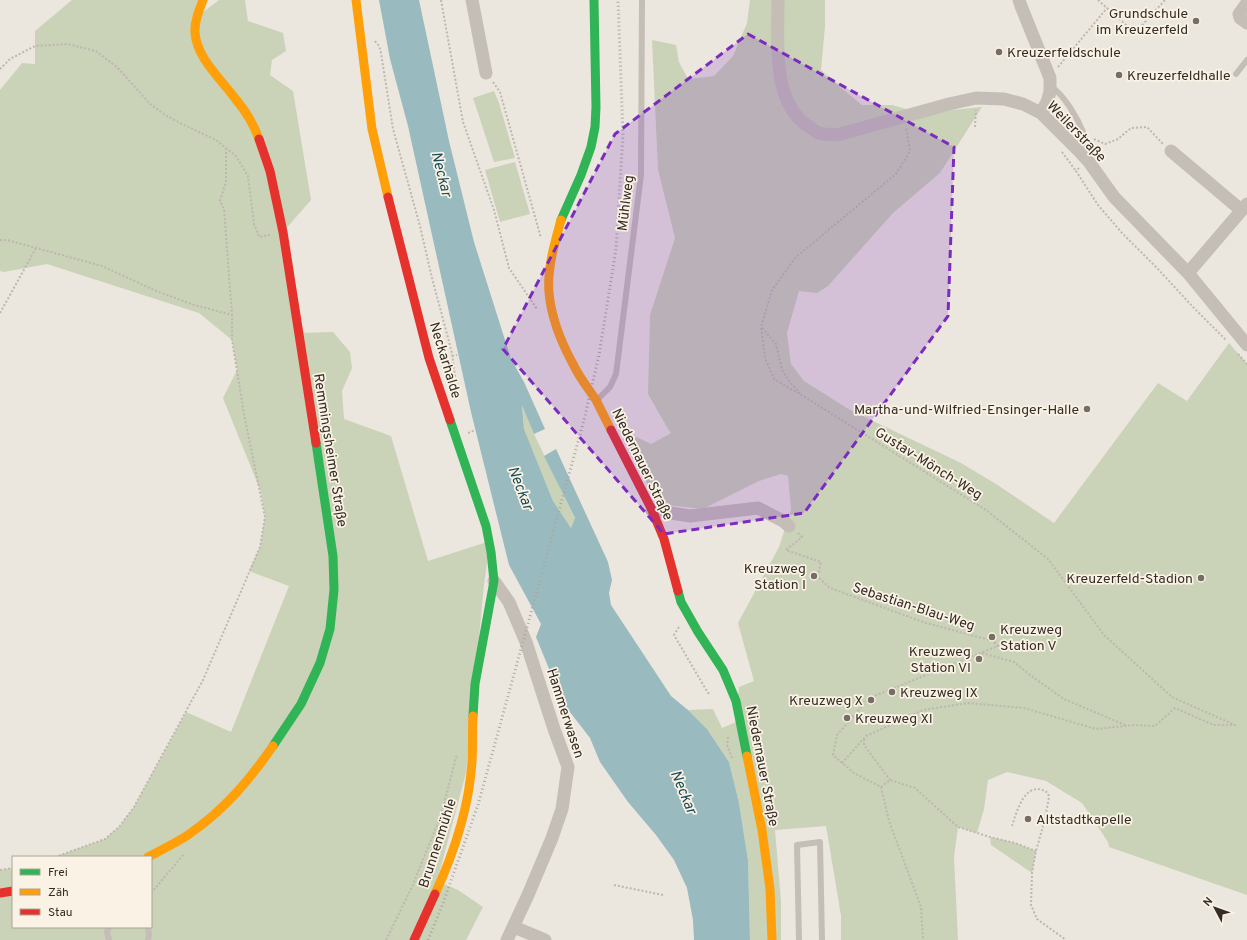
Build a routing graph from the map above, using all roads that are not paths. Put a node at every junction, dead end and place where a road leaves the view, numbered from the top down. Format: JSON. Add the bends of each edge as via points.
{"nodes":[{"id":1,"x":203,"y":0,"type":"edge"},
{"id":2,"x":356,"y":0,"type":"edge"},
{"id":3,"x":472,"y":0,"type":"edge"},
{"id":4,"x":594,"y":0,"type":"edge"},
{"id":5,"x":642,"y":0,"type":"edge"},
{"id":6,"x":778,"y":0,"type":"edge"},
{"id":7,"x":1019,"y":0,"type":"edge"},
{"id":8,"x":1247,"y":3,"type":"edge"},
{"id":9,"x":1247,"y":24,"type":"edge"},
{"id":10,"x":1247,"y":60,"type":"edge"},
{"id":11,"x":486,"y":74,"type":"road end"},
{"id":12,"x":1236,"y":74,"type":"dead end"},
{"id":13,"x":1050,"y":82,"type":"junction"},
{"id":14,"x":1040,"y":113,"type":"junction"},
{"id":15,"x":1171,"y":151,"type":"road end"},
{"id":16,"x":1089,"y":162,"type":"junction"},
{"id":17,"x":1244,"y":207,"type":"edge"},
{"id":18,"x":1188,"y":272,"type":"junction"},
{"id":19,"x":1247,"y":345,"type":"edge"},
{"id":20,"x":596,"y":401,"type":"junction"},
{"id":21,"x":652,"y":510,"type":"junction"},
{"id":22,"x":789,"y":526,"type":"road end"},
{"id":23,"x":494,"y":581,"type":"junction"},
{"id":24,"x":472,"y":726,"type":"joint"},
{"id":25,"x":150,"y":856,"type":"edge"},
{"id":26,"x":12,"y":891,"type":"edge"},
{"id":27,"x":0,"y":893,"type":"edge"},
{"id":28,"x":514,"y":927,"type":"junction"},
{"id":29,"x":109,"y":928,"type":"edge"},
{"id":30,"x":148,"y":928,"type":"edge"},
{"id":31,"x":109,"y":940,"type":"edge"},
{"id":32,"x":148,"y":940,"type":"edge"},
{"id":33,"x":414,"y":940,"type":"edge"},
{"id":34,"x":507,"y":940,"type":"edge"},
{"id":35,"x":545,"y":940,"type":"edge"},
{"id":36,"x":772,"y":940,"type":"edge"},
{"id":37,"x":799,"y":940,"type":"edge"},
{"id":38,"x":822,"y":940,"type":"edge"}],
"edges":[{"from":1,"to":25,"type":"street","name":"Remmingsheimer Straße","via":[[195,33],[200,50],[233,95],[257,134],[272,179],[283,232],[333,556],[334,590],[330,628],[320,663],[301,704],[255,772],[226,805],[188,836]]},
{"from":2,"to":23,"type":"street","name":"Neckarhalde","via":[[372,129],[389,201],[429,358],[486,526]]},
{"from":3,"to":11,"type":"street"},
{"from":4,"to":20,"type":"street","name":"Niedernauer Straße","via":[[595,127],[581,175],[554,242],[549,291],[561,339],[573,365]]},
{"from":5,"to":20,"type":"lane","name":"Mühlweg","via":[[641,175],[616,374],[610,388]]},
{"from":6,"to":14,"type":"street","name":"Weilerstraße","via":[[778,57],[784,93],[792,111],[803,123],[818,133],[837,135],[976,98],[1004,99],[1023,104]]},
{"from":7,"to":13,"type":"street"},
{"from":8,"to":9,"type":"street","via":[[1239,14]]},
{"from":10,"to":12,"type":"lane"},
{"from":13,"to":14,"type":"street","via":[[1047,102]]},
{"from":13,"to":16,"type":"lane","via":[[1059,92],[1084,134]]},
{"from":14,"to":16,"type":"street","name":"Weilerstraße"},
{"from":15,"to":17,"type":"street"},
{"from":16,"to":18,"type":"street","name":"Weilerstraße","via":[[1114,197]]},
{"from":17,"to":18,"type":"street"},
{"from":18,"to":19,"type":"street","name":"Weilerstraße"},
{"from":20,"to":21,"type":"street","name":"Niedernauer Straße"},
{"from":21,"to":22,"type":"street","via":[[690,516],[758,508]]},
{"from":21,"to":36,"type":"street","name":"Niedernauer Straße","via":[[664,539],[681,602],[723,670],[736,701],[762,830],[770,889]]},
{"from":23,"to":24,"type":"street","name":"Neckarhalde","via":[[475,684]]},
{"from":23,"to":28,"type":"street","name":"Hammerwasen","via":[[509,602],[526,642],[568,768],[562,809]]},
{"from":24,"to":33,"type":"street","name":"Brunnenmühle","via":[[472,762],[465,812],[444,874]]},
{"from":26,"to":27,"type":"street"},
{"from":28,"to":34,"type":"street","name":"Hammerwasen"},
{"from":28,"to":35,"type":"street"},
{"from":29,"to":31,"type":"lane"},
{"from":30,"to":32,"type":"lane"},
{"from":37,"to":38,"type":"lane","via":[[797,845],[820,842]]}]}
